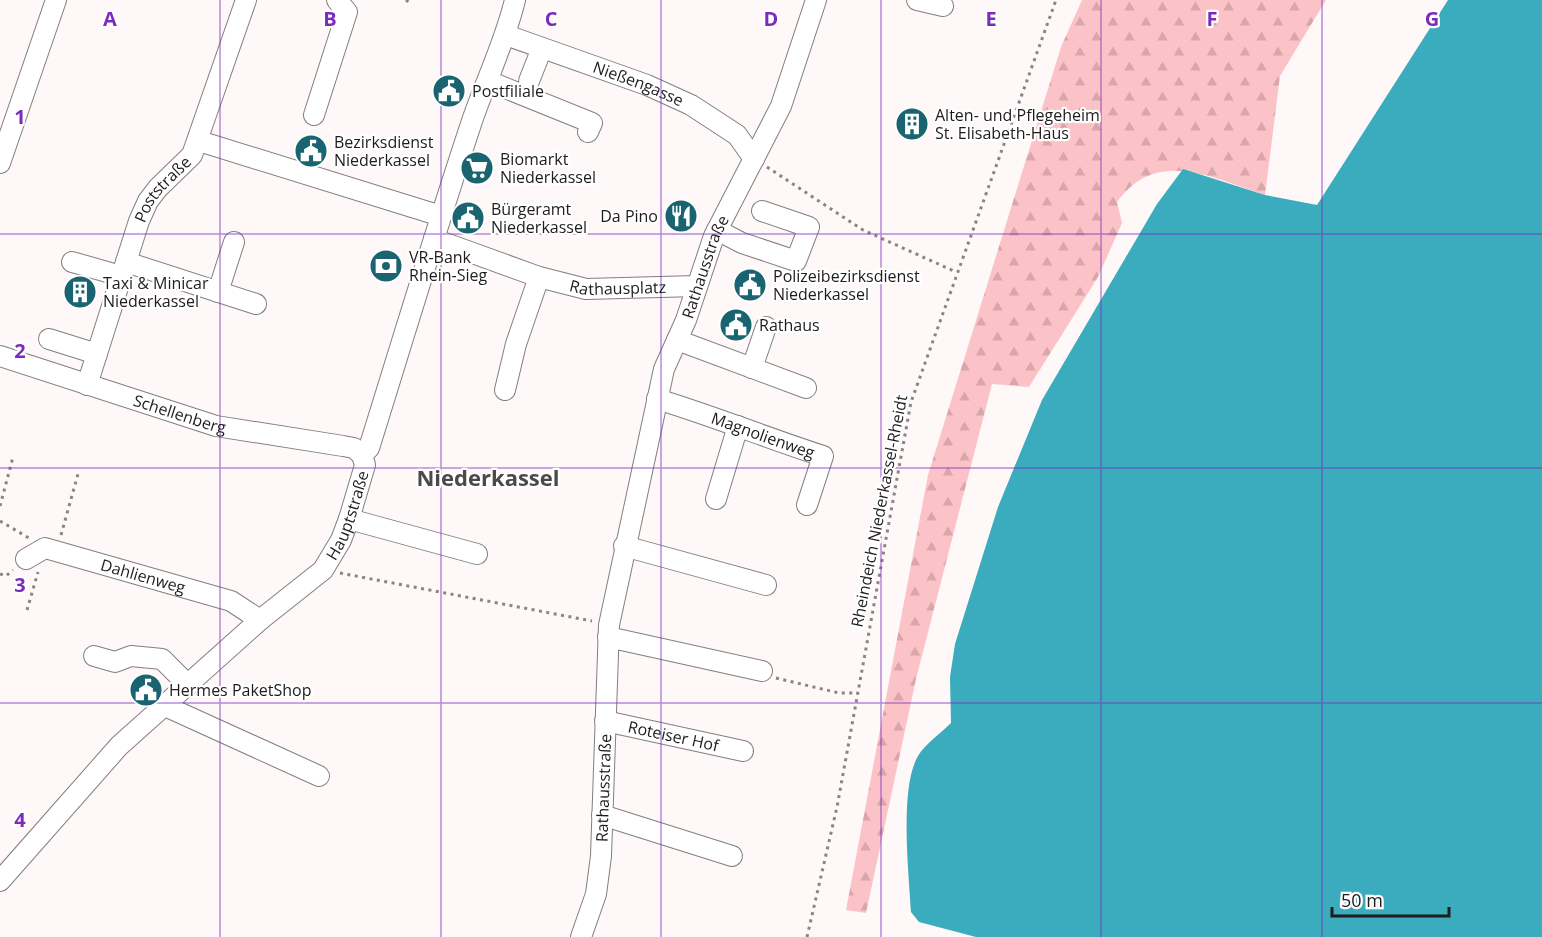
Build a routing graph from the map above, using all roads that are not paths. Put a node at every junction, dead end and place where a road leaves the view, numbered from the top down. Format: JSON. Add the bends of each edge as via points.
{"nodes":[{"id":1,"x":56,"y":0,"type":"edge"},
{"id":2,"x":246,"y":0,"type":"edge"},
{"id":3,"x":337,"y":0,"type":"edge"},
{"id":4,"x":515,"y":0,"type":"edge"},
{"id":5,"x":816,"y":0,"type":"edge"},
{"id":6,"x":917,"y":0,"type":"edge"},
{"id":7,"x":943,"y":6,"type":"dead end"},
{"id":8,"x":506,"y":35,"type":"junction"},
{"id":9,"x":542,"y":48,"type":"junction"},
{"id":10,"x":488,"y":81,"type":"junction"},
{"id":11,"x":529,"y":81,"type":"dead end"},
{"id":12,"x":314,"y":115,"type":"dead end"},
{"id":13,"x":588,"y":132,"type":"dead end"},
{"id":14,"x":199,"y":141,"type":"junction"},
{"id":15,"x":754,"y":159,"type":"junction"},
{"id":16,"x":0,"y":163,"type":"edge"},
{"id":17,"x":762,"y":211,"type":"dead end"},
{"id":18,"x":441,"y":216,"type":"junction"},
{"id":19,"x":717,"y":230,"type":"junction"},
{"id":20,"x":434,"y":239,"type":"junction"},
{"id":21,"x":234,"y":242,"type":"dead end"},
{"id":22,"x":72,"y":262,"type":"dead end"},
{"id":23,"x":124,"y":269,"type":"junction"},
{"id":24,"x":539,"y":277,"type":"junction"},
{"id":25,"x":697,"y":286,"type":"junction"},
{"id":26,"x":219,"y":292,"type":"junction"},
{"id":27,"x":256,"y":304,"type":"dead end"},
{"id":28,"x":766,"y":327,"type":"dead end"},
{"id":29,"x":49,"y":339,"type":"dead end"},
{"id":30,"x":677,"y":340,"type":"junction"},
{"id":31,"x":97,"y":354,"type":"junction"},
{"id":32,"x":0,"y":356,"type":"edge"},
{"id":33,"x":752,"y":368,"type":"junction"},
{"id":34,"x":87,"y":385,"type":"junction"},
{"id":35,"x":806,"y":388,"type":"dead end"},
{"id":36,"x":505,"y":390,"type":"dead end"},
{"id":37,"x":657,"y":399,"type":"junction"},
{"id":38,"x":738,"y":426,"type":"junction"},
{"id":39,"x":362,"y":454,"type":"junction"},
{"id":40,"x":716,"y":499,"type":"dead end"},
{"id":41,"x":807,"y":505,"type":"dead end"},
{"id":42,"x":349,"y":519,"type":"junction"},
{"id":43,"x":624,"y":546,"type":"junction"},
{"id":44,"x":477,"y":554,"type":"dead end"},
{"id":45,"x":33,"y":562,"type":"road end"},
{"id":46,"x":766,"y":585,"type":"dead end"},
{"id":47,"x":260,"y":620,"type":"junction"},
{"id":48,"x":608,"y":631,"type":"junction"},
{"id":49,"x":94,"y":656,"type":"dead end"},
{"id":50,"x":762,"y":671,"type":"road end"},
{"id":51,"x":188,"y":685,"type":"junction"},
{"id":52,"x":165,"y":706,"type":"junction"},
{"id":53,"x":605,"y":721,"type":"junction"},
{"id":54,"x":743,"y":751,"type":"dead end"},
{"id":55,"x":319,"y":776,"type":"dead end"},
{"id":56,"x":602,"y":815,"type":"junction"},
{"id":57,"x":732,"y":856,"type":"dead end"},
{"id":58,"x":0,"y":881,"type":"edge"},
{"id":59,"x":581,"y":937,"type":"edge"}],
"edges":[{"from":1,"to":16,"type":"street"},
{"from":2,"to":14,"type":"street","name":"Poststraße"},
{"from":3,"to":12,"type":"street","via":[[347,12]]},
{"from":4,"to":8,"type":"street","name":"Hauptstraße"},
{"from":5,"to":15,"type":"street","name":"Rathausstraße","via":[[781,106]]},
{"from":6,"to":7,"type":"street"},
{"from":8,"to":9,"type":"street","name":"Nießengasse"},
{"from":8,"to":10,"type":"street","name":"Hauptstraße"},
{"from":9,"to":11,"type":"street"},
{"from":9,"to":15,"type":"street","name":"Nießengasse","via":[[691,105],[737,135]]},
{"from":10,"to":13,"type":"street","via":[[592,123]]},
{"from":10,"to":18,"type":"street","name":"Hauptstraße"},
{"from":14,"to":18,"type":"street"},
{"from":14,"to":23,"type":"street","name":"Poststraße","via":[[192,155],[148,201]]},
{"from":15,"to":19,"type":"street","name":"Rathausstraße"},
{"from":17,"to":19,"type":"street","via":[[809,227],[796,261]]},
{"from":18,"to":20,"type":"street","name":"Hauptstraße"},
{"from":19,"to":25,"type":"street","name":"Rathausstraße"},
{"from":20,"to":24,"type":"street","name":"Rathausplatz"},
{"from":20,"to":39,"type":"street","name":"Hauptstraße","via":[[369,448]]},
{"from":21,"to":26,"type":"street"},
{"from":22,"to":23,"type":"street"},
{"from":23,"to":26,"type":"street"},
{"from":23,"to":31,"type":"street","name":"Poststraße"},
{"from":24,"to":25,"type":"street","name":"Rathausplatz","via":[[586,289]]},
{"from":24,"to":36,"type":"street"},
{"from":25,"to":30,"type":"street","name":"Rathausstraße"},
{"from":26,"to":27,"type":"street"},
{"from":28,"to":33,"type":"street"},
{"from":29,"to":31,"type":"street"},
{"from":30,"to":33,"type":"street"},
{"from":30,"to":37,"type":"street","name":"Rathausstraße","via":[[664,369]]},
{"from":31,"to":34,"type":"street","name":"Poststraße"},
{"from":32,"to":34,"type":"street","name":"Schellenberg"},
{"from":33,"to":35,"type":"street"},
{"from":34,"to":39,"type":"street","name":"Schellenberg","via":[[216,426],[344,446]]},
{"from":37,"to":38,"type":"street","name":"Magnolienweg"},
{"from":37,"to":43,"type":"street","name":"Rathausstraße"},
{"from":38,"to":40,"type":"street"},
{"from":38,"to":41,"type":"street","name":"Magnolienweg","via":[[823,456]]},
{"from":39,"to":42,"type":"street","name":"Hauptstraße","via":[[365,465]]},
{"from":42,"to":44,"type":"street"},
{"from":42,"to":47,"type":"street","name":"Hauptstraße","via":[[323,570]]},
{"from":43,"to":46,"type":"street"},
{"from":43,"to":48,"type":"street","name":"Rathausstraße"},
{"from":45,"to":47,"type":"street","name":"Dahlienweg","via":[[45,548],[57,551],[231,601]]},
{"from":47,"to":51,"type":"street","name":"Hauptstraße"},
{"from":48,"to":50,"type":"street"},
{"from":48,"to":53,"type":"street","name":"Rathausstraße"},
{"from":49,"to":51,"type":"street","via":[[115,662],[130,656],[162,659]]},
{"from":51,"to":52,"type":"street","name":"Hauptstraße"},
{"from":52,"to":55,"type":"street"},
{"from":52,"to":58,"type":"street","name":"Hauptstraße","via":[[119,746]]},
{"from":53,"to":54,"type":"street","name":"Roteiser Hof"},
{"from":53,"to":56,"type":"street","name":"Rathausstraße"},
{"from":56,"to":57,"type":"street"},
{"from":56,"to":59,"type":"street","name":"Rathausstraße","via":[[596,894]]}]}
